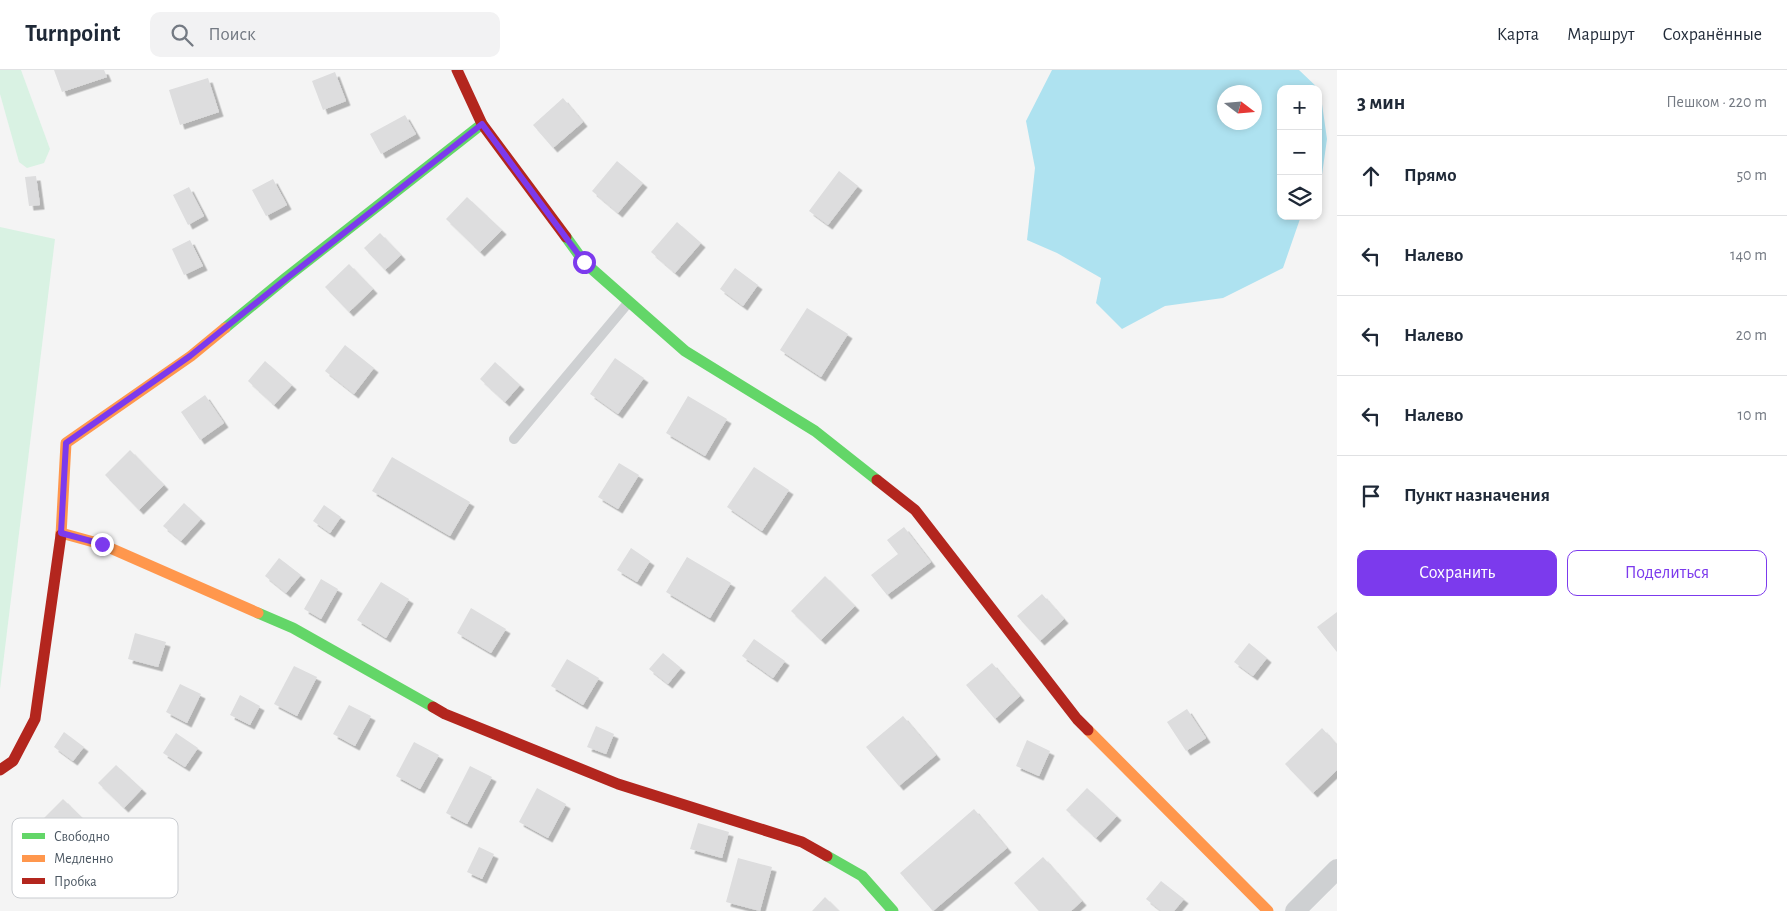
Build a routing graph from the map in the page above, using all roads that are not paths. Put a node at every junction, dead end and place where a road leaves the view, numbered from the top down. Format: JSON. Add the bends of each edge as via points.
{"nodes":[{"id":1,"x":457,"y":70,"type":"edge"},
{"id":2,"x":482,"y":124,"type":"junction"},
{"id":3,"x":629,"y":302,"type":"junction"},
{"id":4,"x":514,"y":439,"type":"dead end"},
{"id":5,"x":61,"y":533,"type":"junction"},
{"id":6,"x":0,"y":770,"type":"edge"},
{"id":7,"x":1337,"y":869,"type":"edge"},
{"id":8,"x":893,"y":911,"type":"edge"},
{"id":9,"x":1268,"y":911,"type":"edge"},
{"id":10,"x":1295,"y":911,"type":"edge"}],
"edges":[{"from":1,"to":2,"type":"street"},
{"from":2,"to":3,"type":"street","via":[[584,262]]},
{"from":2,"to":5,"type":"street","via":[[190,356],[66,443]]},
{"from":3,"to":4,"type":"lane"},
{"from":3,"to":9,"type":"street","via":[[685,351],[815,431],[915,510],[1077,719]]},
{"from":5,"to":6,"type":"street","via":[[35,719],[13,761]]},
{"from":5,"to":8,"type":"street","via":[[102,544],[293,628],[445,714],[618,784],[802,842],[862,876]]},
{"from":7,"to":10,"type":"street"}]}
